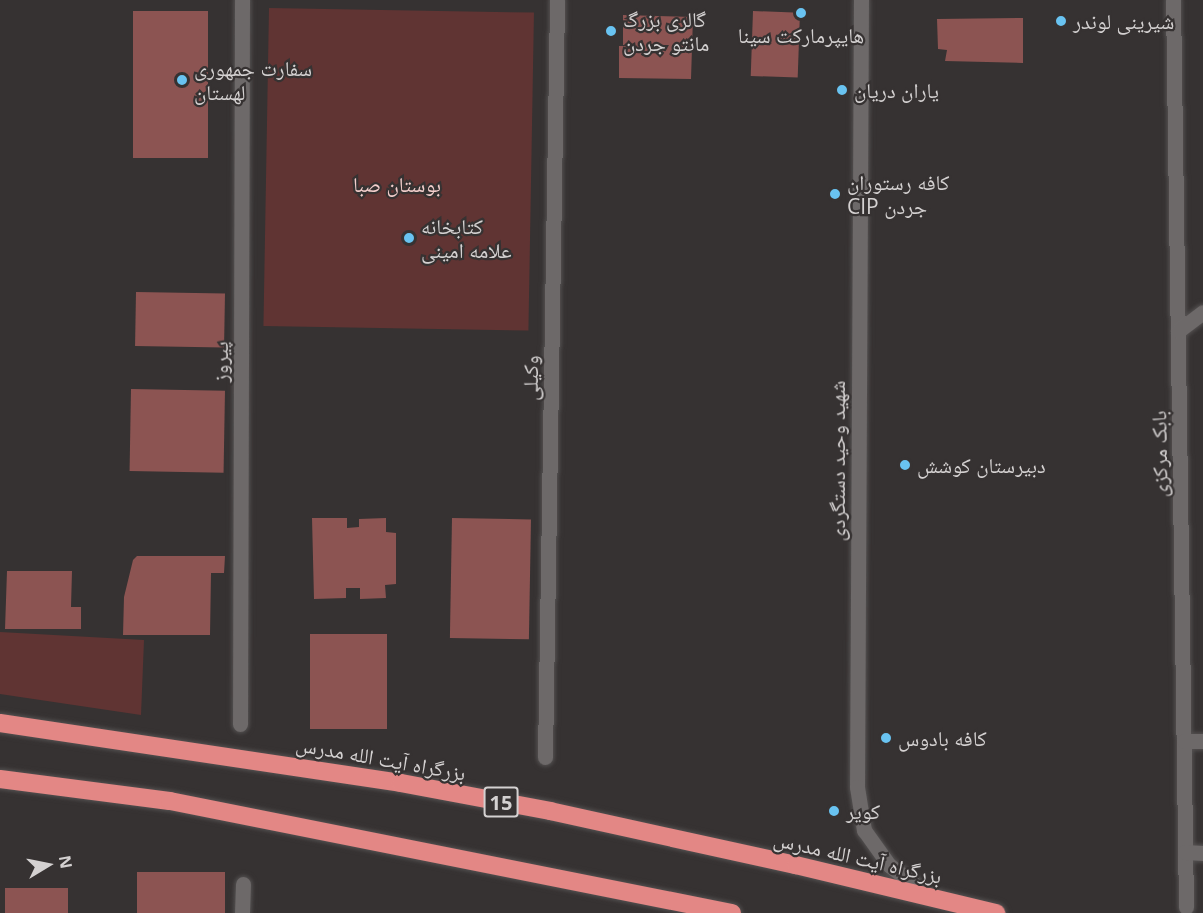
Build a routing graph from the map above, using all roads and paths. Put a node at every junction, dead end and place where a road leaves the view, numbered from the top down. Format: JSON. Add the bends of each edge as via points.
{"nodes":[{"id":1,"x":242,"y":0,"type":"edge"},
{"id":2,"x":557,"y":0,"type":"edge"},
{"id":3,"x":861,"y":0,"type":"edge"},
{"id":4,"x":1173,"y":0,"type":"edge"},
{"id":5,"x":1203,"y":312,"type":"edge"},
{"id":6,"x":1178,"y":331,"type":"junction"},
{"id":7,"x":0,"y":723,"type":"edge"},
{"id":8,"x":240,"y":724,"type":"dead end"},
{"id":9,"x":1184,"y":741,"type":"junction"},
{"id":10,"x":1203,"y":741,"type":"edge"},
{"id":11,"x":546,"y":757,"type":"dead end"},
{"id":12,"x":0,"y":778,"type":"edge"},
{"id":13,"x":1185,"y":852,"type":"junction"},
{"id":14,"x":1203,"y":853,"type":"edge"},
{"id":15,"x":243,"y":884,"type":"dead end"},
{"id":16,"x":928,"y":895,"type":"junction"},
{"id":17,"x":1186,"y":907,"type":"dead end"},
{"id":18,"x":708,"y":909,"type":"edge"},
{"id":19,"x":242,"y":913,"type":"edge"},
{"id":20,"x":732,"y":913,"type":"edge"},
{"id":21,"x":996,"y":913,"type":"edge"}],
"edges":[{"from":1,"to":8,"type":"street","name":"پیروز"},
{"from":2,"to":11,"type":"street","name":"وكيلی"},
{"from":3,"to":16,"type":"street","name":"شهید وحید دستگردی","via":[[857,787],[864,830],[889,865]]},
{"from":4,"to":6,"type":"street","name":"بابک مرکزی"},
{"from":5,"to":6,"type":"street"},
{"from":6,"to":9,"type":"street","name":"بابک مرکزی"},
{"from":7,"to":16,"type":"highway","name":"بزرگراه آیت الله مدرس","number":"15","via":[[401,783],[550,811]]},
{"from":9,"to":10,"type":"street"},
{"from":9,"to":13,"type":"street","name":"بابک مرکزی"},
{"from":12,"to":18,"type":"highway","via":[[170,801]]},
{"from":13,"to":14,"type":"street"},
{"from":13,"to":17,"type":"street","name":"بابک مرکزی"},
{"from":15,"to":19,"type":"street"},
{"from":16,"to":21,"type":"highway","name":"بزرگراه آیت الله مدرس","number":"15"},
{"from":18,"to":20,"type":"highway"}]}
